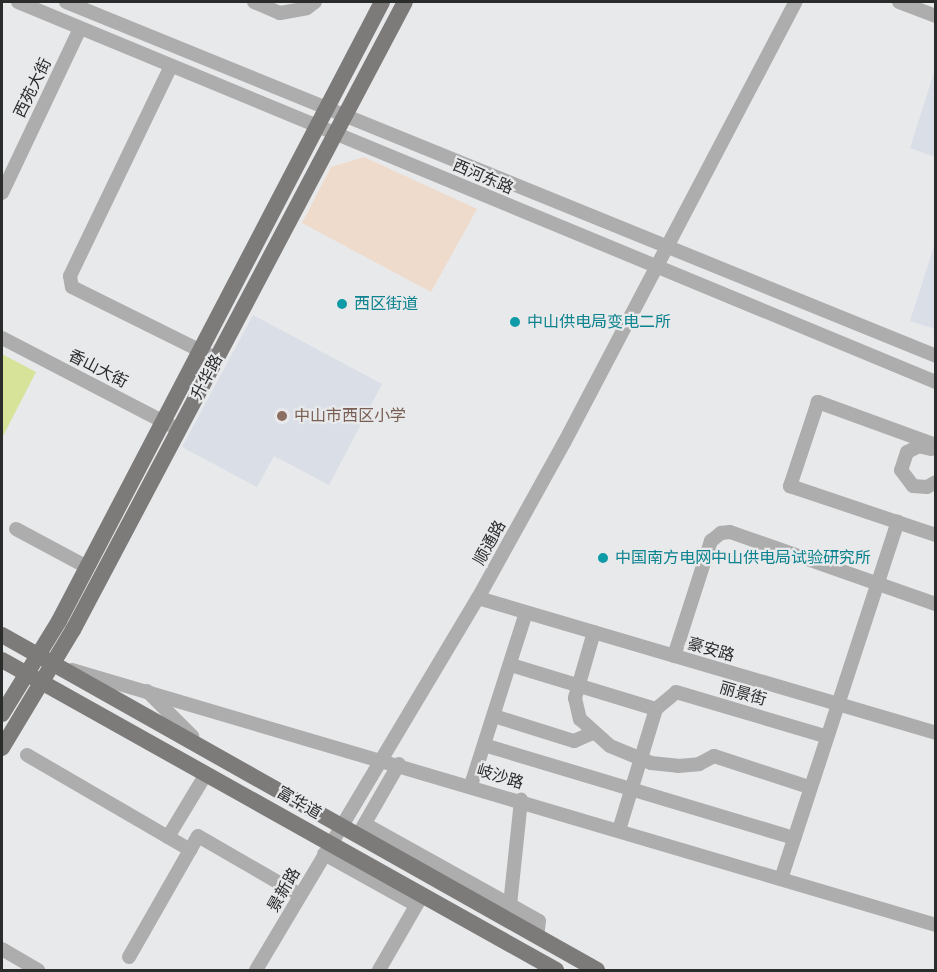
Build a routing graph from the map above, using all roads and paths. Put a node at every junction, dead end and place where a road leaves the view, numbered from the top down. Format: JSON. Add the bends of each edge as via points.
{"nodes":[{"id":1,"x":18,"y":2,"type":"edge"},
{"id":2,"x":66,"y":2,"type":"edge"},
{"id":3,"x":254,"y":2,"type":"edge"},
{"id":4,"x":315,"y":2,"type":"edge"},
{"id":5,"x":382,"y":2,"type":"edge"},
{"id":6,"x":405,"y":2,"type":"edge"},
{"id":7,"x":796,"y":2,"type":"edge"},
{"id":8,"x":899,"y":2,"type":"edge"},
{"id":9,"x":936,"y":16,"type":"edge"},
{"id":10,"x":80,"y":29,"type":"junction"},
{"id":11,"x":171,"y":66,"type":"junction"},
{"id":12,"x":325,"y":107,"type":"junction"},
{"id":13,"x":345,"y":115,"type":"junction"},
{"id":14,"x":316,"y":125,"type":"junction"},
{"id":15,"x":336,"y":133,"type":"junction"},
{"id":16,"x":2,"y":193,"type":"edge"},
{"id":17,"x":668,"y":246,"type":"junction"},
{"id":18,"x":656,"y":268,"type":"junction"},
{"id":19,"x":2,"y":338,"type":"edge"},
{"id":20,"x":199,"y":350,"type":"junction"},
{"id":21,"x":936,"y":356,"type":"edge"},
{"id":22,"x":217,"y":359,"type":"junction"},
{"id":23,"x":936,"y":382,"type":"edge"},
{"id":24,"x":163,"y":421,"type":"junction"},
{"id":25,"x":180,"y":429,"type":"junction"},
{"id":26,"x":934,"y":446,"type":"edge"},
{"id":27,"x":936,"y":482,"type":"edge"},
{"id":28,"x":898,"y":522,"type":"junction"},
{"id":29,"x":16,"y":529,"type":"dead end"},
{"id":30,"x":936,"y":535,"type":"edge"},
{"id":31,"x":87,"y":567,"type":"junction"},
{"id":32,"x":875,"y":584,"type":"junction"},
{"id":33,"x":478,"y":598,"type":"junction"},
{"id":34,"x":936,"y":604,"type":"edge"},
{"id":35,"x":526,"y":613,"type":"junction"},
{"id":36,"x":594,"y":632,"type":"junction"},
{"id":37,"x":2,"y":635,"type":"edge"},
{"id":38,"x":38,"y":656,"type":"junction"},
{"id":39,"x":674,"y":656,"type":"junction"},
{"id":40,"x":2,"y":660,"type":"edge"},
{"id":41,"x":53,"y":664,"type":"junction"},
{"id":42,"x":511,"y":665,"type":"junction"},
{"id":43,"x":26,"y":674,"type":"junction"},
{"id":44,"x":41,"y":683,"type":"junction"},
{"id":45,"x":579,"y":686,"type":"junction"},
{"id":46,"x":147,"y":691,"type":"junction"},
{"id":47,"x":836,"y":703,"type":"junction"},
{"id":48,"x":656,"y":709,"type":"junction"},
{"id":49,"x":2,"y":714,"type":"edge"},
{"id":50,"x":494,"y":716,"type":"junction"},
{"id":51,"x":164,"y":726,"type":"junction"},
{"id":52,"x":593,"y":733,"type":"junction"},
{"id":53,"x":936,"y":733,"type":"edge"},
{"id":54,"x":825,"y":736,"type":"junction"},
{"id":55,"x":153,"y":745,"type":"junction"},
{"id":56,"x":484,"y":745,"type":"junction"},
{"id":57,"x":2,"y":748,"type":"edge"},
{"id":58,"x":27,"y":755,"type":"dead end"},
{"id":59,"x":220,"y":758,"type":"junction"},
{"id":60,"x":380,"y":759,"type":"junction"},
{"id":61,"x":641,"y":760,"type":"junction"},
{"id":62,"x":399,"y":764,"type":"junction"},
{"id":63,"x":206,"y":774,"type":"junction"},
{"id":64,"x":471,"y":785,"type":"junction"},
{"id":65,"x":809,"y":787,"type":"junction"},
{"id":66,"x":632,"y":789,"type":"junction"},
{"id":67,"x":521,"y":800,"type":"junction"},
{"id":68,"x":340,"y":826,"type":"junction"},
{"id":69,"x":361,"y":830,"type":"junction"},
{"id":70,"x":619,"y":830,"type":"junction"},
{"id":71,"x":168,"y":837,"type":"junction"},
{"id":72,"x":794,"y":838,"type":"junction"},
{"id":73,"x":328,"y":848,"type":"junction"},
{"id":74,"x":190,"y":850,"type":"junction"},
{"id":75,"x":781,"y":879,"type":"junction"},
{"id":76,"x":300,"y":895,"type":"junction"},
{"id":77,"x":419,"y":900,"type":"junction"},
{"id":78,"x":510,"y":905,"type":"junction"},
{"id":79,"x":936,"y":925,"type":"edge"},
{"id":80,"x":537,"y":937,"type":"junction"},
{"id":81,"x":2,"y":949,"type":"edge"},
{"id":82,"x":129,"y":957,"type":"dead end"},
{"id":83,"x":15,"y":965,"type":"edge"},
{"id":84,"x":38,"y":970,"type":"edge"},
{"id":85,"x":256,"y":970,"type":"edge"},
{"id":86,"x":379,"y":970,"type":"edge"},
{"id":87,"x":556,"y":970,"type":"edge"},
{"id":88,"x":597,"y":970,"type":"edge"}],
"edges":[{"from":1,"to":10,"type":"street","name":"西河东路"},
{"from":2,"to":12,"type":"street","name":"西河东路"},
{"from":3,"to":4,"type":"street","via":[[280,13],[307,8]]},
{"from":5,"to":12,"type":"main road","name":"升华路"},
{"from":6,"to":13,"type":"main road","name":"升华路"},
{"from":7,"to":17,"type":"street","name":"顺通路"},
{"from":8,"to":9,"type":"street"},
{"from":10,"to":11,"type":"street","name":"西河东路"},
{"from":10,"to":16,"type":"street","name":"西苑大街"},
{"from":11,"to":14,"type":"street","name":"西河东路"},
{"from":11,"to":20,"type":"street","via":[[70,276],[72,286]]},
{"from":12,"to":13,"type":"street","name":"西河东路"},
{"from":12,"to":14,"type":"main road","name":"升华路"},
{"from":13,"to":15,"type":"main road","name":"升华路"},
{"from":13,"to":17,"type":"street","name":"西河东路"},
{"from":14,"to":15,"type":"street","name":"西河东路"},
{"from":14,"to":20,"type":"main road","name":"升华路"},
{"from":15,"to":18,"type":"street","name":"西河东路"},
{"from":15,"to":22,"type":"main road","name":"升华路"},
{"from":17,"to":18,"type":"street","name":"顺通路"},
{"from":17,"to":21,"type":"street","name":"西河东路"},
{"from":18,"to":23,"type":"street","name":"西河东路"},
{"from":18,"to":33,"type":"street","name":"顺通路"},
{"from":19,"to":24,"type":"street","name":"香山大街"},
{"from":20,"to":22,"type":"street"},
{"from":20,"to":24,"type":"main road","name":"升华路"},
{"from":22,"to":25,"type":"main road","name":"升华路"},
{"from":24,"to":25,"type":"street","name":"香山大街"},
{"from":24,"to":31,"type":"main road","name":"升华路"},
{"from":25,"to":41,"type":"main road","name":"升华路"},
{"from":26,"to":27,"type":"street","via":[[919,446],[907,452],[901,470],[913,486],[927,487]]},
{"from":26,"to":28,"type":"street","via":[[818,402],[790,486]]},
{"from":28,"to":30,"type":"street"},
{"from":28,"to":32,"type":"street"},
{"from":29,"to":31,"type":"street"},
{"from":31,"to":38,"type":"main road","name":"升华路"},
{"from":32,"to":34,"type":"street"},
{"from":32,"to":39,"type":"street","via":[[730,532],[722,533],[711,541]]},
{"from":32,"to":47,"type":"street"},
{"from":33,"to":35,"type":"street","name":"豪安路"},
{"from":33,"to":60,"type":"street","name":"顺通路"},
{"from":35,"to":36,"type":"street","name":"豪安路"},
{"from":35,"to":42,"type":"street"},
{"from":36,"to":39,"type":"street","name":"豪安路"},
{"from":36,"to":45,"type":"street"},
{"from":37,"to":38,"type":"main road","name":"富华道"},
{"from":38,"to":41,"type":"main road","name":"富华道"},
{"from":38,"to":43,"type":"main road","name":"升华路"},
{"from":39,"to":47,"type":"street","name":"豪安路"},
{"from":40,"to":43,"type":"main road","name":"富华道"},
{"from":41,"to":44,"type":"main road","name":"升华路"},
{"from":41,"to":46,"type":"street","name":"岐沙路"},
{"from":41,"to":51,"type":"main road","name":"富华道"},
{"from":42,"to":45,"type":"street"},
{"from":42,"to":50,"type":"street"},
{"from":43,"to":44,"type":"main road","name":"富华道"},
{"from":43,"to":49,"type":"main road","name":"升华路"},
{"from":44,"to":55,"type":"main road","name":"富华道"},
{"from":44,"to":57,"type":"main road","name":"升华路"},
{"from":45,"to":48,"type":"street"},
{"from":45,"to":52,"type":"street","via":[[575,698],[580,719]]},
{"from":46,"to":59,"type":"street","via":[[171,719]]},
{"from":46,"to":60,"type":"street","name":"岐沙路"},
{"from":47,"to":53,"type":"street","name":"豪安路"},
{"from":47,"to":54,"type":"street"},
{"from":48,"to":54,"type":"street","name":"丽景街","via":[[676,692]]},
{"from":48,"to":61,"type":"street"},
{"from":50,"to":52,"type":"street","via":[[574,741]]},
{"from":50,"to":56,"type":"street"},
{"from":51,"to":55,"type":"main road"},
{"from":51,"to":59,"type":"main road","name":"富华道"},
{"from":52,"to":61,"type":"street"},
{"from":54,"to":65,"type":"street"},
{"from":55,"to":63,"type":"main road","name":"富华道"},
{"from":56,"to":64,"type":"street"},
{"from":56,"to":66,"type":"street"},
{"from":58,"to":71,"type":"street"},
{"from":59,"to":68,"type":"main road","name":"富华道"},
{"from":60,"to":62,"type":"street","name":"岐沙路"},
{"from":60,"to":68,"type":"street","name":"顺通路"},
{"from":61,"to":65,"type":"street","via":[[678,766],[714,756]]},
{"from":61,"to":66,"type":"street"},
{"from":62,"to":64,"type":"street","name":"岐沙路"},
{"from":62,"to":69,"type":"street"},
{"from":63,"to":71,"type":"street"},
{"from":63,"to":73,"type":"main road","name":"富华道"},
{"from":64,"to":67,"type":"street","name":"岐沙路"},
{"from":65,"to":72,"type":"street"},
{"from":66,"to":70,"type":"street"},
{"from":66,"to":72,"type":"street"},
{"from":67,"to":70,"type":"street","name":"岐沙路"},
{"from":67,"to":78,"type":"street"},
{"from":68,"to":69,"type":"main road","name":"富华道"},
{"from":68,"to":73,"type":"street","name":"景新路"},
{"from":69,"to":78,"type":"street"},
{"from":69,"to":80,"type":"main road","name":"富华道"},
{"from":70,"to":75,"type":"street","name":"岐沙路"},
{"from":71,"to":74,"type":"street"},
{"from":72,"to":75,"type":"street"},
{"from":73,"to":76,"type":"street","name":"景新路"},
{"from":73,"to":77,"type":"main road","name":"富华道"},
{"from":74,"to":76,"type":"street","via":[[198,836]]},
{"from":74,"to":82,"type":"street"},
{"from":75,"to":79,"type":"street","name":"岐沙路"},
{"from":76,"to":85,"type":"street","name":"景新路"},
{"from":77,"to":86,"type":"street"},
{"from":77,"to":87,"type":"main road","name":"富华道"},
{"from":78,"to":80,"type":"street","via":[[539,921]]},
{"from":80,"to":88,"type":"main road","name":"富华道"},
{"from":81,"to":83,"type":"street"},
{"from":83,"to":84,"type":"street"}]}
